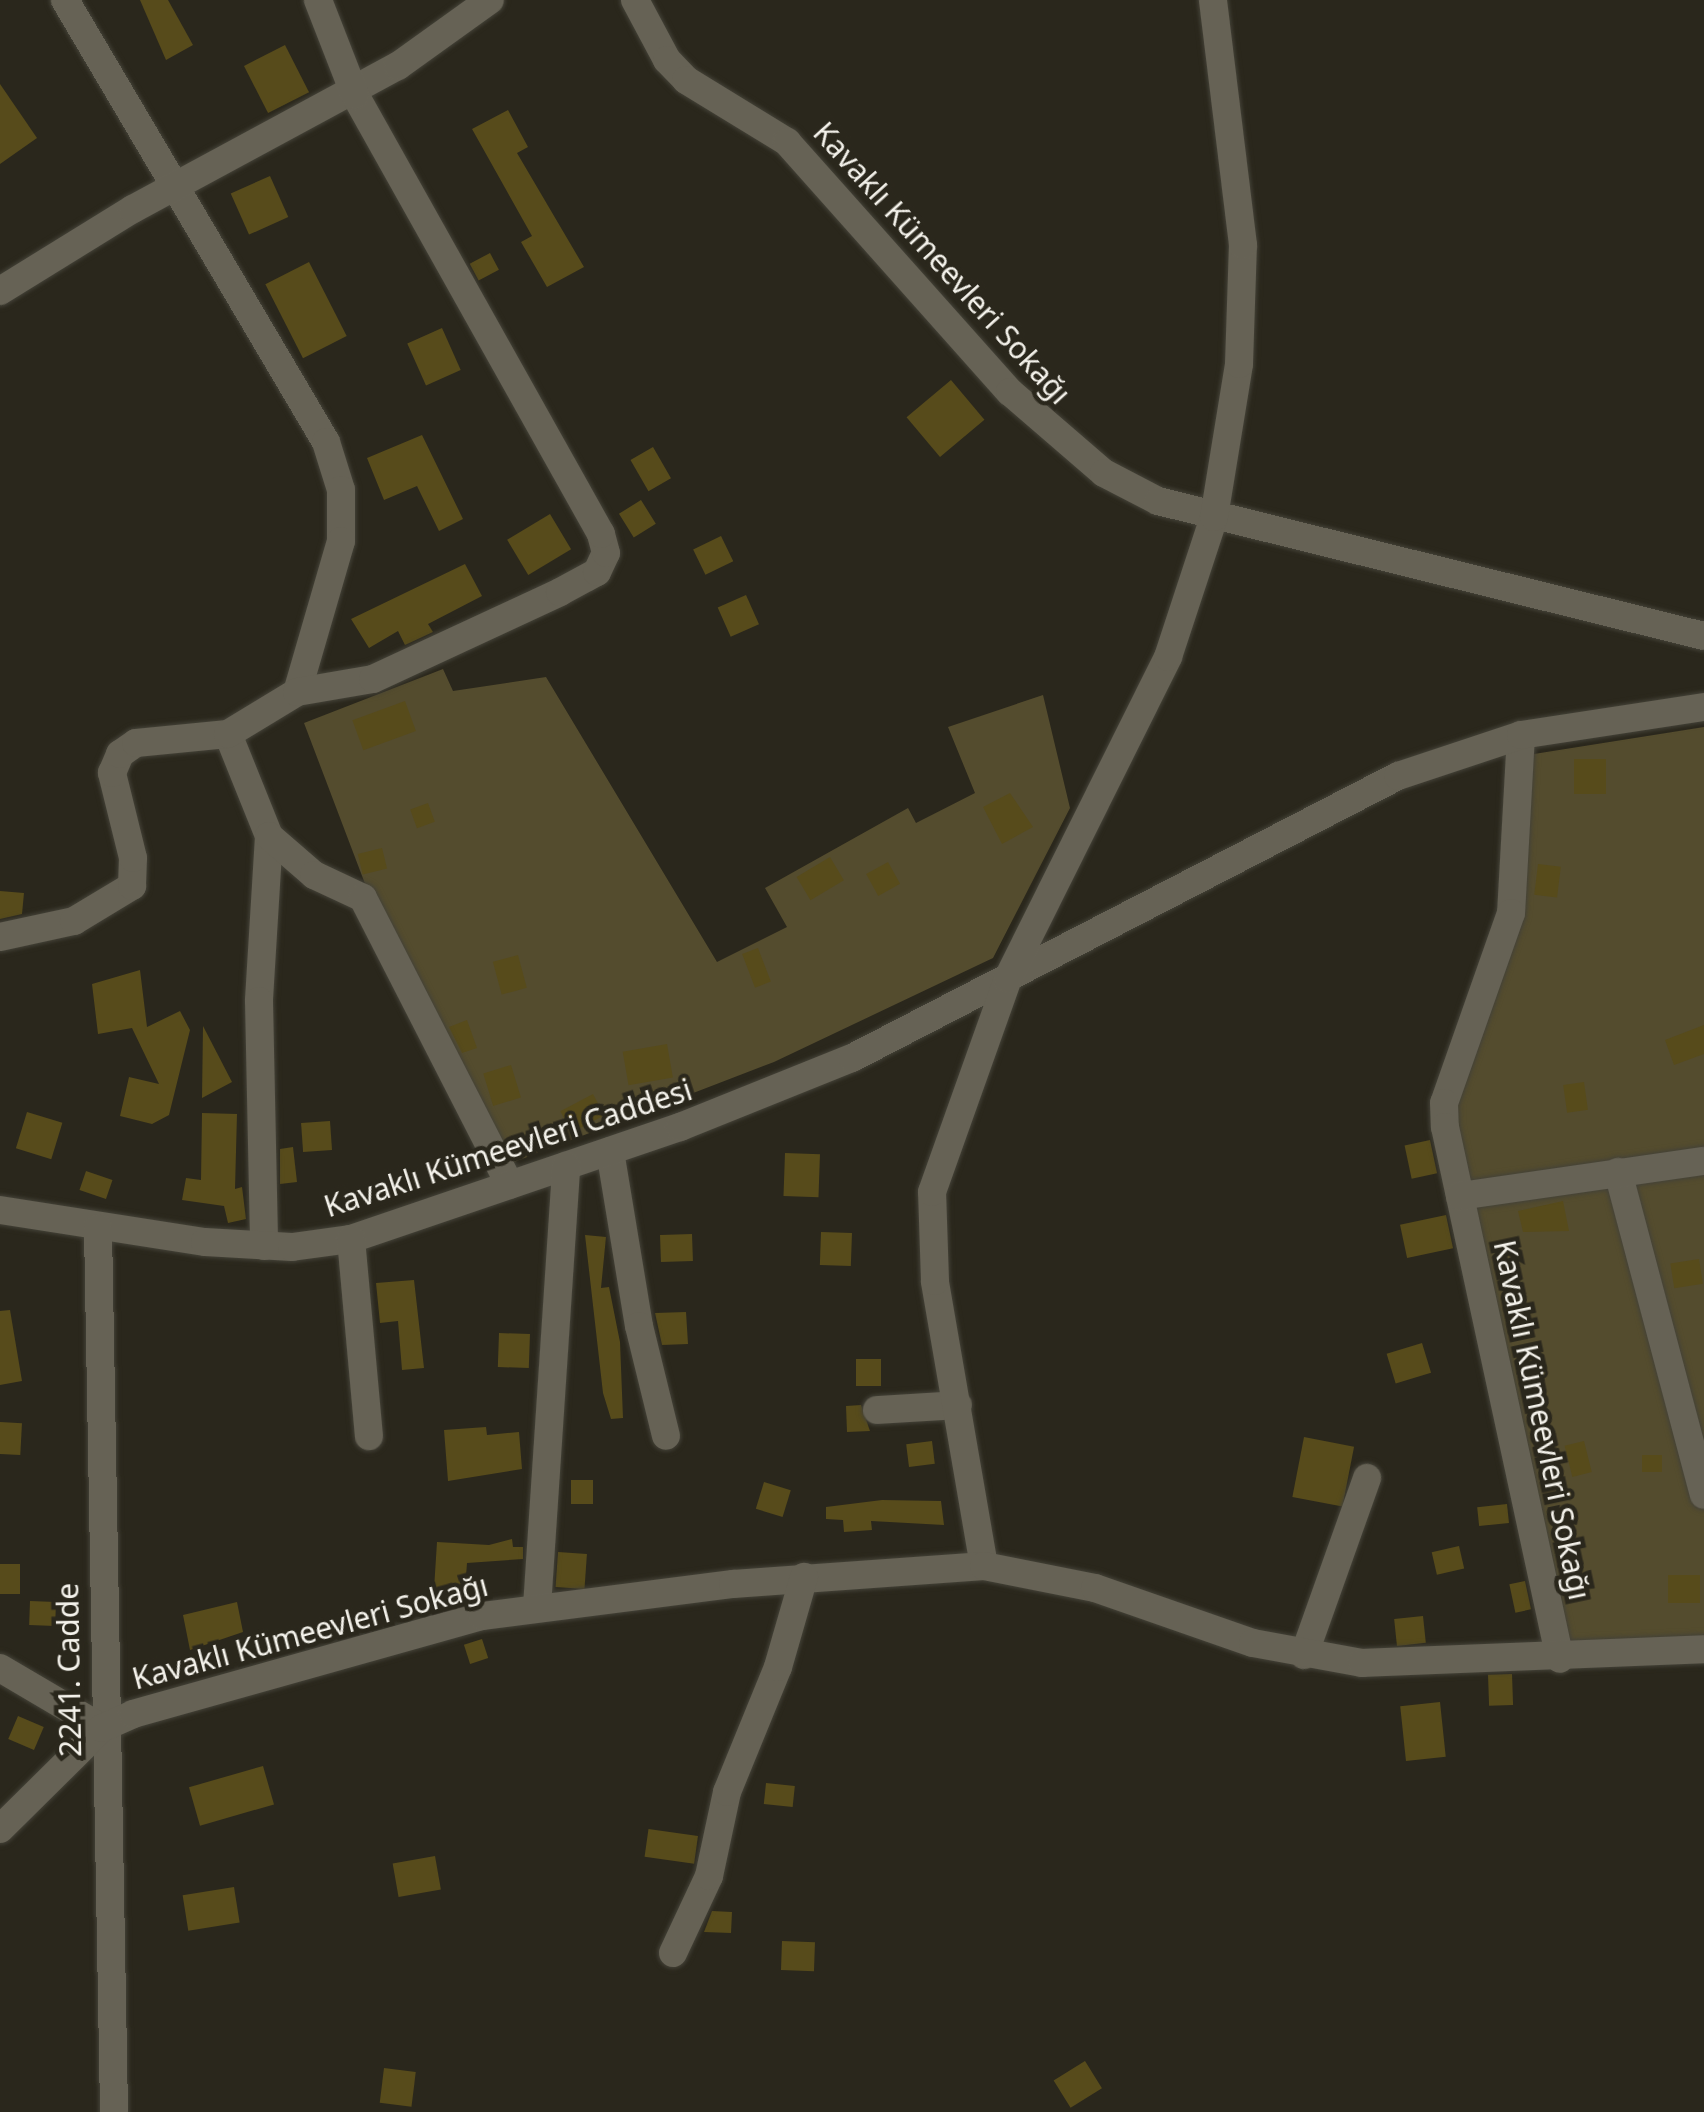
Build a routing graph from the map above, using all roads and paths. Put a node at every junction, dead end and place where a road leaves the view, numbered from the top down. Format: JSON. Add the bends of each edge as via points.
{"nodes":[{"id":1,"x":66,"y":0,"type":"edge"},
{"id":2,"x":318,"y":0,"type":"edge"},
{"id":3,"x":490,"y":0,"type":"edge"},
{"id":4,"x":635,"y":0,"type":"edge"},
{"id":5,"x":1214,"y":0,"type":"edge"},
{"id":6,"x":354,"y":92,"type":"junction"},
{"id":7,"x":174,"y":188,"type":"junction"},
{"id":8,"x":0,"y":291,"type":"edge"},
{"id":9,"x":1214,"y":516,"type":"junction"},
{"id":10,"x":1704,"y":636,"type":"edge"},
{"id":11,"x":297,"y":692,"type":"junction"},
{"id":12,"x":1704,"y":707,"type":"edge"},
{"id":13,"x":228,"y":734,"type":"junction"},
{"id":14,"x":1522,"y":736,"type":"junction"},
{"id":15,"x":269,"y":836,"type":"junction"},
{"id":16,"x":0,"y":936,"type":"edge"},
{"id":17,"x":1008,"y":978,"type":"junction"},
{"id":18,"x":610,"y":1151,"type":"junction"},
{"id":19,"x":1704,"y":1161,"type":"edge"},
{"id":20,"x":566,"y":1166,"type":"junction"},
{"id":21,"x":1618,"y":1172,"type":"junction"},
{"id":22,"x":510,"y":1186,"type":"junction"},
{"id":23,"x":1460,"y":1196,"type":"junction"},
{"id":24,"x":0,"y":1210,"type":"edge"},
{"id":25,"x":98,"y":1228,"type":"junction"},
{"id":26,"x":351,"y":1239,"type":"junction"},
{"id":27,"x":264,"y":1246,"type":"junction"},
{"id":28,"x":958,"y":1405,"type":"junction"},
{"id":29,"x":1691,"y":1406,"type":"edge"},
{"id":30,"x":877,"y":1410,"type":"dead end"},
{"id":31,"x":369,"y":1436,"type":"dead end"},
{"id":32,"x":666,"y":1436,"type":"dead end"},
{"id":33,"x":1367,"y":1478,"type":"dead end"},
{"id":34,"x":1704,"y":1495,"type":"edge"},
{"id":35,"x":984,"y":1566,"type":"junction"},
{"id":36,"x":804,"y":1578,"type":"junction"},
{"id":37,"x":538,"y":1607,"type":"junction"},
{"id":38,"x":1704,"y":1649,"type":"edge"},
{"id":39,"x":1304,"y":1655,"type":"junction"},
{"id":40,"x":1560,"y":1659,"type":"junction"},
{"id":41,"x":0,"y":1668,"type":"edge"},
{"id":42,"x":102,"y":1728,"type":"junction"},
{"id":43,"x":0,"y":1829,"type":"edge"},
{"id":44,"x":672,"y":1953,"type":"dead end"},
{"id":45,"x":114,"y":2112,"type":"edge"}],
"edges":[{"from":1,"to":7,"type":"street"},
{"from":2,"to":6,"type":"street"},
{"from":3,"to":6,"type":"street"},
{"from":4,"to":9,"type":"street","name":"Kavaklı Kümeevleri Sokağı","via":[[667,60],[686,80],[787,142],[1047,428],[1132,489]]},
{"from":5,"to":9,"type":"street","via":[[1243,245],[1238,364]]},
{"from":6,"to":7,"type":"street"},
{"from":6,"to":11,"type":"street","via":[[606,553],[597,572],[373,679]]},
{"from":7,"to":8,"type":"street"},
{"from":7,"to":11,"type":"street","via":[[326,442],[341,490],[342,541]]},
{"from":9,"to":10,"type":"street","name":"Kavaklı Kümeevleri Sokağı"},
{"from":9,"to":17,"type":"street","via":[[1168,657]]},
{"from":11,"to":13,"type":"street"},
{"from":12,"to":14,"type":"street","name":"Kavaklı Kümeevleri Caddesi"},
{"from":13,"to":15,"type":"street"},
{"from":13,"to":16,"type":"street","via":[[136,743],[120,754],[112,773],[133,858],[132,886],[74,921]]},
{"from":14,"to":17,"type":"street","name":"Kavaklı Kümeevleri Caddesi","via":[[1450,756],[1323,811]]},
{"from":14,"to":23,"type":"street","name":"Kavaklı Kümeevleri Sokağı","via":[[1512,913],[1444,1103]]},
{"from":15,"to":22,"type":"street","via":[[314,875],[363,898]]},
{"from":15,"to":27,"type":"street","via":[[259,1001]]},
{"from":17,"to":18,"type":"street","name":"Kavaklı Kümeevleri Caddesi","via":[[852,1058]]},
{"from":17,"to":28,"type":"street","via":[[932,1192],[930,1240]]},
{"from":18,"to":20,"type":"street","name":"Kavaklı Kümeevleri Caddesi"},
{"from":18,"to":32,"type":"street","via":[[639,1326]]},
{"from":19,"to":21,"type":"street"},
{"from":20,"to":22,"type":"street","name":"Kavaklı Kümeevleri Caddesi"},
{"from":20,"to":37,"type":"street"},
{"from":21,"to":23,"type":"street"},
{"from":21,"to":29,"type":"street"},
{"from":22,"to":26,"type":"street","name":"Kavaklı Kümeevleri Caddesi"},
{"from":23,"to":40,"type":"street","name":"Kavaklı Kümeevleri Sokağı"},
{"from":24,"to":25,"type":"street","name":"Kavaklı Kümeevleri Caddesi"},
{"from":25,"to":27,"type":"street","name":"Kavaklı Kümeevleri Caddesi"},
{"from":25,"to":42,"type":"street","name":"2241. Cadde"},
{"from":26,"to":27,"type":"street","name":"Kavaklı Kümeevleri Caddesi"},
{"from":26,"to":31,"type":"street"},
{"from":28,"to":30,"type":"street"},
{"from":28,"to":35,"type":"street"},
{"from":29,"to":34,"type":"street"},
{"from":33,"to":39,"type":"street"},
{"from":35,"to":36,"type":"street","name":"Kavaklı Kümeevleri Sokağı"},
{"from":35,"to":39,"type":"street","name":"Kavaklı Kümeevleri Sokağı","via":[[1095,1588]]},
{"from":36,"to":37,"type":"street","name":"Kavaklı Kümeevleri Sokağı"},
{"from":36,"to":44,"type":"street","via":[[778,1667],[727,1792],[709,1876]]},
{"from":37,"to":42,"type":"street","name":"Kavaklı Kümeevleri Sokağı","via":[[428,1629],[168,1702]]},
{"from":38,"to":40,"type":"street","name":"Kavaklı Kümeevleri Sokağı"},
{"from":39,"to":40,"type":"street","name":"Kavaklı Kümeevleri Sokağı","via":[[1398,1664]]},
{"from":41,"to":42,"type":"street"},
{"from":42,"to":43,"type":"street"},
{"from":42,"to":45,"type":"street","name":"2241. Cadde"}]}
